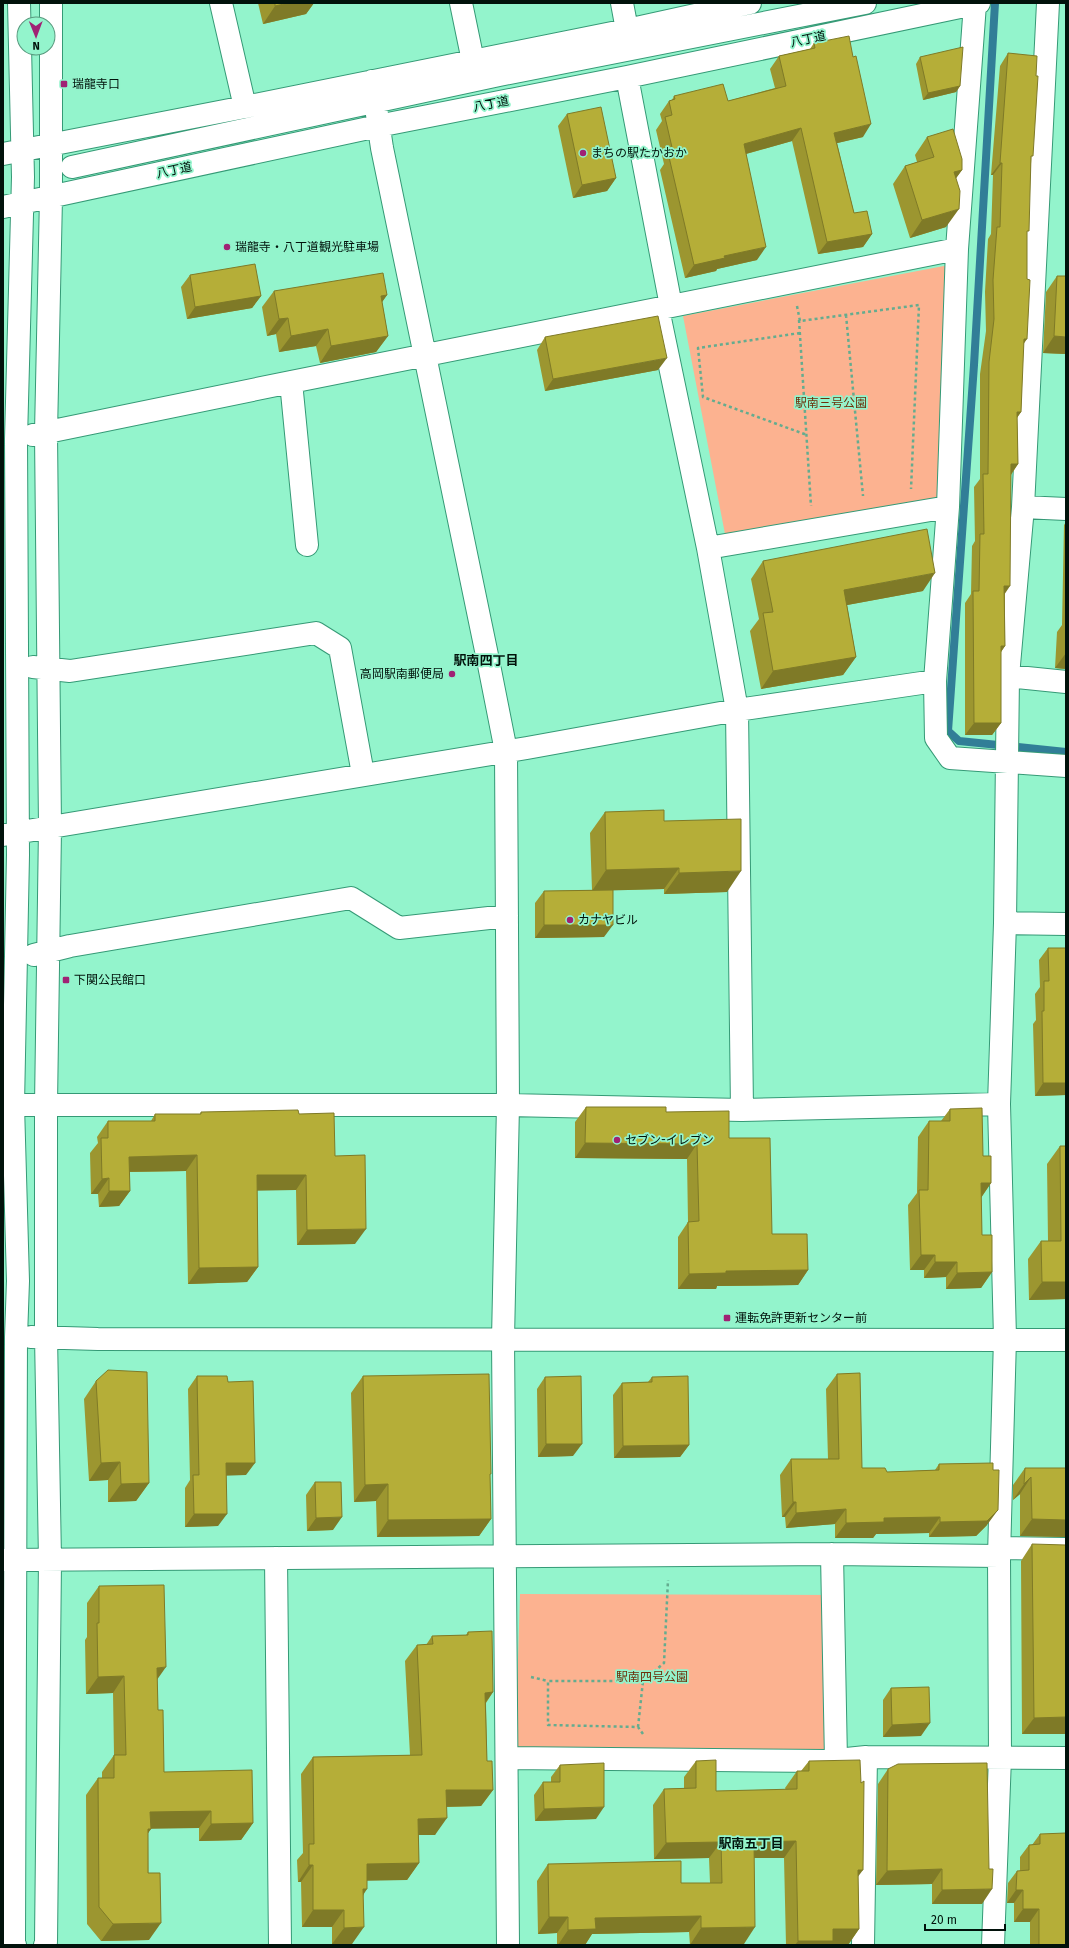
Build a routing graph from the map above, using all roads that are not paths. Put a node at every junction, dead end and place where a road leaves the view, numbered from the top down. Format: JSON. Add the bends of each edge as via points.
{"nodes":[{"id":1,"x":19,"y":3,"type":"edge"},
{"id":2,"x":51,"y":3,"type":"edge"},
{"id":3,"x":221,"y":3,"type":"edge"},
{"id":4,"x":461,"y":3,"type":"edge"},
{"id":5,"x":622,"y":3,"type":"edge"},
{"id":6,"x":750,"y":3,"type":"edge"},
{"id":7,"x":865,"y":3,"type":"edge"},
{"id":8,"x":977,"y":3,"type":"edge"},
{"id":9,"x":1048,"y":3,"type":"edge"},
{"id":10,"x":627,"y":30,"type":"junction"},
{"id":11,"x":473,"y":61,"type":"junction"},
{"id":12,"x":627,"y":77,"type":"junction"},
{"id":13,"x":372,"y":81,"type":"junction"},
{"id":14,"x":245,"y":107,"type":"junction"},
{"id":15,"x":378,"y":126,"type":"junction"},
{"id":16,"x":52,"y":144,"type":"junction"},
{"id":17,"x":13,"y":152,"type":"edge"},
{"id":18,"x":72,"y":167,"type":"dead end"},
{"id":19,"x":51,"y":197,"type":"junction"},
{"id":20,"x":13,"y":205,"type":"edge"},
{"id":21,"x":957,"y":249,"type":"junction"},
{"id":22,"x":664,"y":308,"type":"junction"},
{"id":23,"x":425,"y":356,"type":"junction"},
{"id":24,"x":291,"y":382,"type":"junction"},
{"id":25,"x":46,"y":433,"type":"junction"},
{"id":26,"x":10,"y":441,"type":"edge"},
{"id":27,"x":948,"y":507,"type":"junction"},
{"id":28,"x":1022,"y":507,"type":"junction"},
{"id":29,"x":1066,"y":509,"type":"edge"},
{"id":30,"x":307,"y":545,"type":"dead end"},
{"id":31,"x":708,"y":548,"type":"junction"},
{"id":32,"x":10,"y":666,"type":"edge"},
{"id":33,"x":48,"y":668,"type":"junction"},
{"id":34,"x":1008,"y":676,"type":"junction"},
{"id":35,"x":935,"y":681,"type":"junction"},
{"id":36,"x":1066,"y":682,"type":"edge"},
{"id":37,"x":737,"y":710,"type":"junction"},
{"id":38,"x":506,"y":752,"type":"junction"},
{"id":39,"x":1006,"y":761,"type":"junction"},
{"id":40,"x":1066,"y":766,"type":"edge"},
{"id":41,"x":363,"y":774,"type":"junction"},
{"id":42,"x":50,"y":828,"type":"junction"},
{"id":43,"x":10,"y":834,"type":"edge"},
{"id":44,"x":507,"y":916,"type":"junction"},
{"id":45,"x":1005,"y":923,"type":"junction"},
{"id":46,"x":1066,"y":924,"type":"edge"},
{"id":47,"x":48,"y":951,"type":"junction"},
{"id":48,"x":17,"y":960,"type":"junction"},
{"id":49,"x":999,"y":1104,"type":"junction"},
{"id":50,"x":8,"y":1105,"type":"edge"},
{"id":51,"x":46,"y":1105,"type":"junction"},
{"id":52,"x":508,"y":1105,"type":"junction"},
{"id":53,"x":742,"y":1110,"type":"junction"},
{"id":54,"x":46,"y":1336,"type":"junction"},
{"id":55,"x":9,"y":1337,"type":"edge"},
{"id":56,"x":1005,"y":1338,"type":"junction"},
{"id":57,"x":503,"y":1339,"type":"junction"},
{"id":58,"x":1066,"y":1340,"type":"edge"},
{"id":59,"x":1066,"y":1549,"type":"edge"},
{"id":60,"x":999,"y":1552,"type":"junction"},
{"id":61,"x":832,"y":1554,"type":"junction"},
{"id":62,"x":505,"y":1557,"type":"junction"},
{"id":63,"x":276,"y":1558,"type":"junction"},
{"id":64,"x":9,"y":1560,"type":"edge"},
{"id":65,"x":50,"y":1560,"type":"junction"},
{"id":66,"x":866,"y":1757,"type":"junction"},
{"id":67,"x":1000,"y":1757,"type":"junction"},
{"id":68,"x":506,"y":1758,"type":"junction"},
{"id":69,"x":1066,"y":1758,"type":"edge"},
{"id":70,"x":836,"y":1761,"type":"junction"},
{"id":71,"x":16,"y":1945,"type":"edge"},
{"id":72,"x":45,"y":1945,"type":"edge"},
{"id":73,"x":280,"y":1945,"type":"edge"},
{"id":74,"x":508,"y":1945,"type":"edge"},
{"id":75,"x":863,"y":1945,"type":"edge"},
{"id":76,"x":993,"y":1945,"type":"edge"}],
"edges":[{"from":1,"to":17,"type":"street"},
{"from":2,"to":16,"type":"street"},
{"from":3,"to":14,"type":"street"},
{"from":4,"to":11,"type":"street"},
{"from":5,"to":10,"type":"street"},
{"from":6,"to":10,"type":"street"},
{"from":7,"to":18,"type":"street","via":[[499,75]]},
{"from":8,"to":12,"type":"street","name":"八丁道"},
{"from":8,"to":21,"type":"street"},
{"from":9,"to":28,"type":"street"},
{"from":10,"to":11,"type":"street"},
{"from":11,"to":13,"type":"street"},
{"from":12,"to":15,"type":"street","name":"八丁道"},
{"from":12,"to":22,"type":"street"},
{"from":13,"to":14,"type":"street"},
{"from":13,"to":15,"type":"street"},
{"from":14,"to":16,"type":"street"},
{"from":15,"to":19,"type":"street","name":"八丁道"},
{"from":15,"to":23,"type":"street"},
{"from":16,"to":17,"type":"street"},
{"from":16,"to":19,"type":"street"},
{"from":17,"to":20,"type":"street"},
{"from":19,"to":20,"type":"street","name":"八丁道"},
{"from":19,"to":25,"type":"street"},
{"from":20,"to":26,"type":"street"},
{"from":21,"to":22,"type":"street"},
{"from":21,"to":27,"type":"street"},
{"from":22,"to":23,"type":"street"},
{"from":22,"to":31,"type":"street"},
{"from":23,"to":24,"type":"street"},
{"from":23,"to":38,"type":"street"},
{"from":24,"to":25,"type":"street"},
{"from":24,"to":30,"type":"street"},
{"from":25,"to":26,"type":"street"},
{"from":25,"to":33,"type":"street"},
{"from":26,"to":32,"type":"street"},
{"from":27,"to":31,"type":"street"},
{"from":27,"to":35,"type":"street"},
{"from":28,"to":29,"type":"street"},
{"from":28,"to":34,"type":"street"},
{"from":31,"to":37,"type":"street"},
{"from":32,"to":33,"type":"street"},
{"from":32,"to":43,"type":"street"},
{"from":33,"to":41,"type":"street","via":[[70,671],[316,633],[340,648]]},
{"from":33,"to":42,"type":"street"},
{"from":34,"to":36,"type":"street"},
{"from":34,"to":39,"type":"street"},
{"from":35,"to":37,"type":"street"},
{"from":35,"to":39,"type":"street","via":[[936,738],[950,758]]},
{"from":37,"to":38,"type":"street"},
{"from":37,"to":53,"type":"street"},
{"from":38,"to":41,"type":"street"},
{"from":38,"to":44,"type":"street"},
{"from":39,"to":40,"type":"street"},
{"from":39,"to":45,"type":"street"},
{"from":41,"to":42,"type":"street"},
{"from":42,"to":43,"type":"street"},
{"from":42,"to":47,"type":"street"},
{"from":43,"to":48,"type":"street"},
{"from":44,"to":47,"type":"street","via":[[400,928],[351,898]]},
{"from":44,"to":52,"type":"street"},
{"from":45,"to":46,"type":"street"},
{"from":45,"to":49,"type":"street"},
{"from":47,"to":48,"type":"street"},
{"from":47,"to":51,"type":"street"},
{"from":48,"to":50,"type":"street"},
{"from":49,"to":53,"type":"street"},
{"from":49,"to":56,"type":"street"},
{"from":50,"to":51,"type":"street"},
{"from":50,"to":55,"type":"street","via":[[18,1281]]},
{"from":51,"to":52,"type":"street"},
{"from":51,"to":54,"type":"street"},
{"from":52,"to":53,"type":"street"},
{"from":52,"to":57,"type":"street"},
{"from":54,"to":55,"type":"street"},
{"from":54,"to":57,"type":"street","via":[[98,1339]]},
{"from":54,"to":65,"type":"street"},
{"from":55,"to":64,"type":"street"},
{"from":56,"to":57,"type":"street"},
{"from":56,"to":58,"type":"street"},
{"from":56,"to":60,"type":"street"},
{"from":57,"to":62,"type":"street"},
{"from":59,"to":60,"type":"street"},
{"from":60,"to":61,"type":"street"},
{"from":60,"to":67,"type":"street"},
{"from":61,"to":62,"type":"street"},
{"from":61,"to":70,"type":"street"},
{"from":62,"to":63,"type":"street"},
{"from":62,"to":68,"type":"street"},
{"from":63,"to":65,"type":"street"},
{"from":63,"to":73,"type":"street"},
{"from":64,"to":65,"type":"street"},
{"from":64,"to":71,"type":"street"},
{"from":65,"to":72,"type":"street"},
{"from":66,"to":67,"type":"street"},
{"from":66,"to":70,"type":"street"},
{"from":66,"to":75,"type":"street"},
{"from":67,"to":69,"type":"street"},
{"from":67,"to":76,"type":"street"},
{"from":68,"to":70,"type":"street"},
{"from":68,"to":74,"type":"street"}]}
